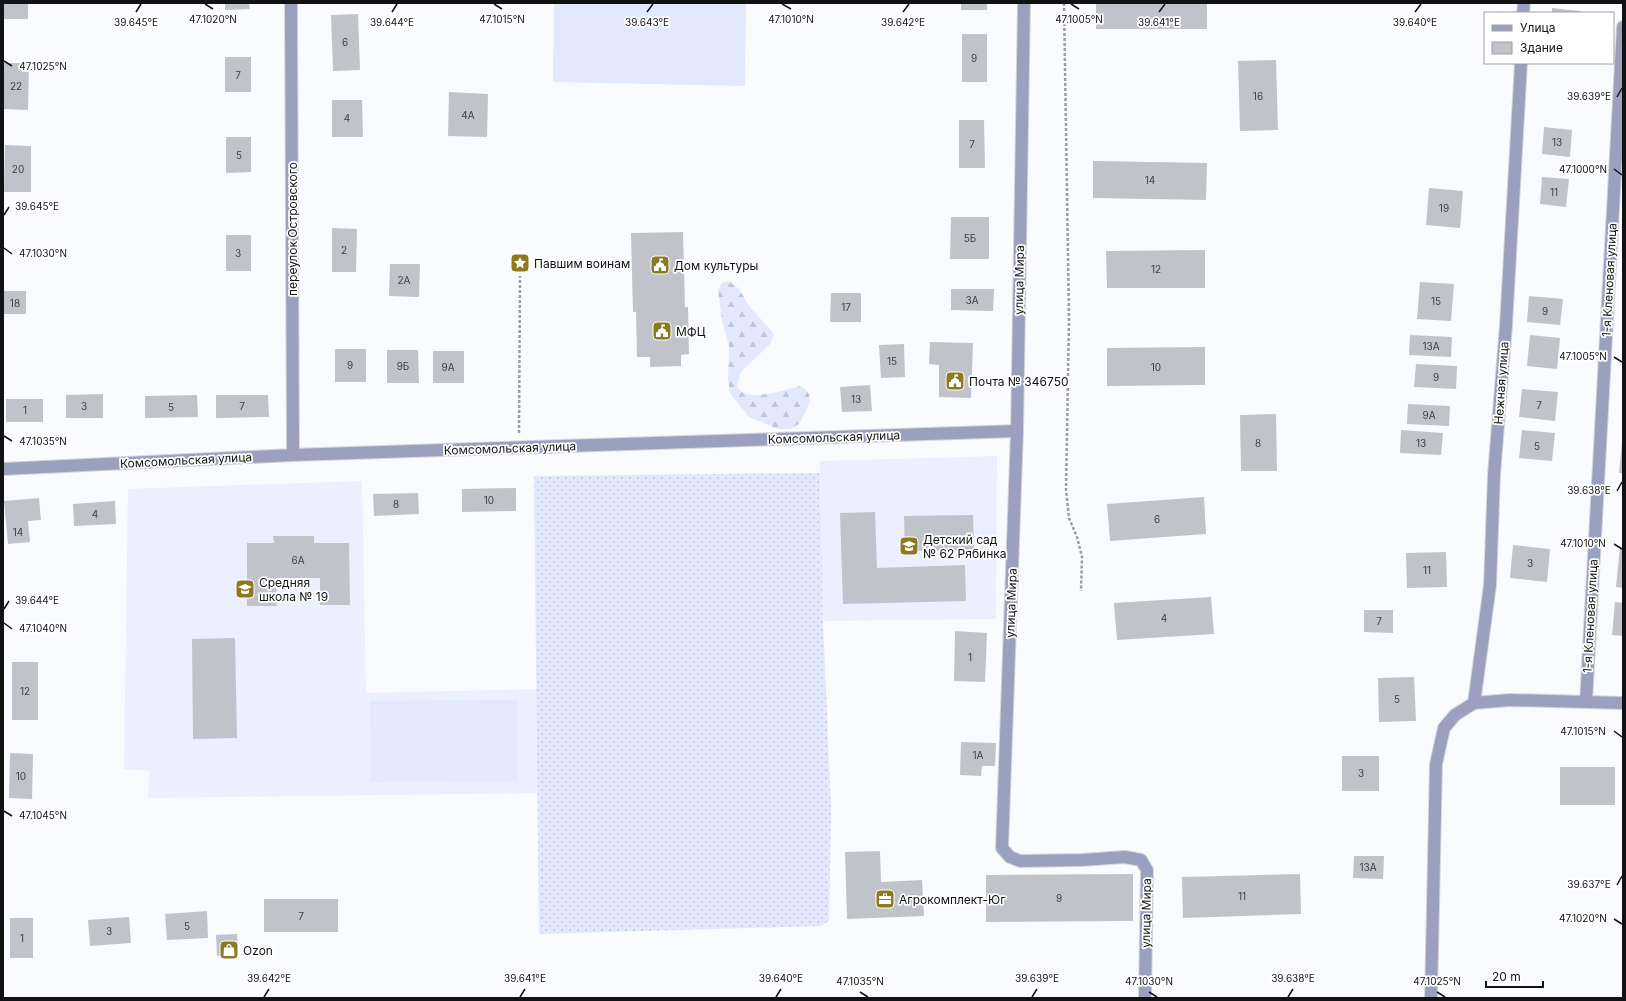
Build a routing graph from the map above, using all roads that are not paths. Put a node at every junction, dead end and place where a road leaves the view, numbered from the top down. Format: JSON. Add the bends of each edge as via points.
{"nodes":[{"id":1,"x":291,"y":3,"type":"edge"},
{"id":2,"x":1024,"y":3,"type":"edge"},
{"id":3,"x":1623,"y":27,"type":"edge"},
{"id":4,"x":1521,"y":64,"type":"edge"},
{"id":5,"x":1017,"y":431,"type":"junction"},
{"id":6,"x":293,"y":455,"type":"junction"},
{"id":7,"x":3,"y":469,"type":"edge"},
{"id":8,"x":1586,"y":702,"type":"junction"},
{"id":9,"x":1474,"y":703,"type":"junction"},
{"id":10,"x":1623,"y":704,"type":"edge"},
{"id":11,"x":1145,"y":998,"type":"edge"},
{"id":12,"x":1430,"y":998,"type":"edge"}],
"edges":[{"from":1,"to":6,"type":"street","name":"переулок Островского"},
{"from":2,"to":5,"type":"street","name":"улица Мира"},
{"from":3,"to":8,"type":"street","name":"1-я Кленовая улица"},
{"from":4,"to":9,"type":"street","name":"Нежная улица","via":[[1506,325],[1494,475],[1490,585]]},
{"from":5,"to":6,"type":"street","name":"Комсомольская улица"},
{"from":5,"to":11,"type":"street","name":"улица Мира","via":[[1002,848],[1010,858],[1020,862],[1125,857],[1141,860],[1147,870]]},
{"from":6,"to":7,"type":"street","name":"Комсомольская улица"},
{"from":8,"to":9,"type":"street","via":[[1510,700]]},
{"from":8,"to":10,"type":"street"},
{"from":9,"to":12,"type":"street","via":[[1455,715],[1444,728],[1436,764]]}]}
